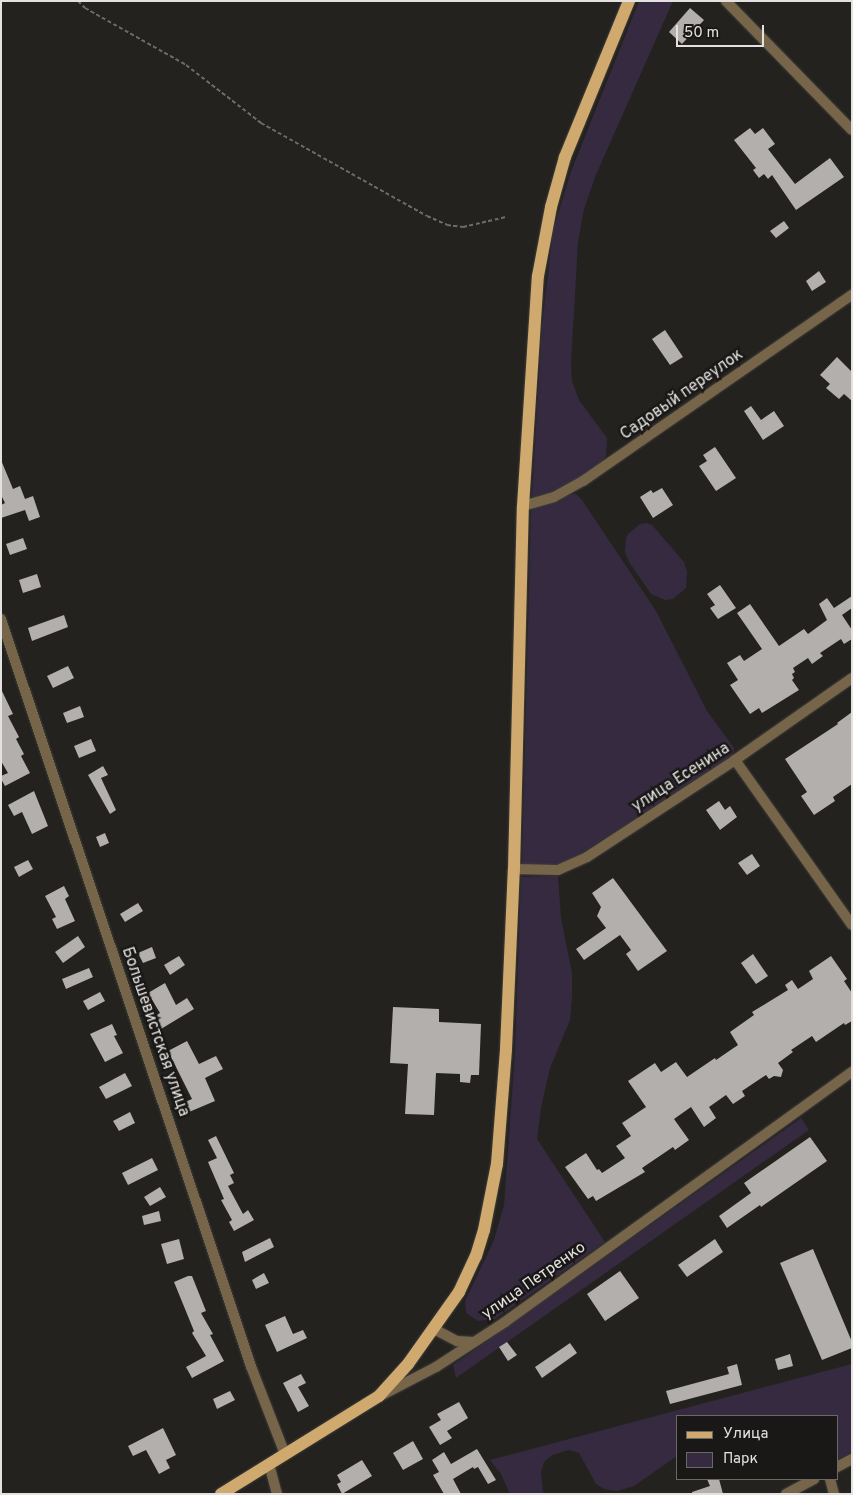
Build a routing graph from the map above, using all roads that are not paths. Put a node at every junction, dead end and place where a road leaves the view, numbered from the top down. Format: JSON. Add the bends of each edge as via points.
{"nodes":[{"id":1,"x":628,"y":1,"type":"edge"},
{"id":2,"x":726,"y":1,"type":"edge"},
{"id":3,"x":852,"y":130,"type":"edge"},
{"id":4,"x":852,"y":294,"type":"edge"},
{"id":5,"x":523,"y":506,"type":"junction"},
{"id":6,"x":1,"y":619,"type":"edge"},
{"id":7,"x":852,"y":678,"type":"edge"},
{"id":8,"x":735,"y":760,"type":"junction"},
{"id":9,"x":514,"y":869,"type":"junction"},
{"id":10,"x":852,"y":925,"type":"edge"},
{"id":11,"x":852,"y":1072,"type":"edge"},
{"id":12,"x":434,"y":1329,"type":"junction"},
{"id":13,"x":476,"y":1342,"type":"junction"},
{"id":14,"x":379,"y":1396,"type":"junction"},
{"id":15,"x":285,"y":1454,"type":"junction"},
{"id":16,"x":852,"y":1459,"type":"edge"},
{"id":17,"x":269,"y":1464,"type":"junction"},
{"id":18,"x":838,"y":1466,"type":"edge"},
{"id":19,"x":812,"y":1480,"type":"edge"},
{"id":20,"x":830,"y":1480,"type":"edge"},
{"id":21,"x":221,"y":1494,"type":"edge"},
{"id":22,"x":278,"y":1494,"type":"edge"},
{"id":23,"x":786,"y":1494,"type":"edge"},
{"id":24,"x":834,"y":1494,"type":"edge"}],
"edges":[{"from":1,"to":5,"type":"main road","via":[[565,157],[543,241],[534,313]]},
{"from":2,"to":3,"type":"street"},
{"from":4,"to":5,"type":"street","name":"Садовый переулок","via":[[583,481],[554,497]]},
{"from":5,"to":9,"type":"main road"},
{"from":6,"to":15,"type":"street","name":"Большевистская улица","via":[[252,1369]]},
{"from":7,"to":8,"type":"street","name":"улица Есенина"},
{"from":8,"to":9,"type":"street","name":"улица Есенина","via":[[573,864],[551,871]]},
{"from":8,"to":10,"type":"street"},
{"from":9,"to":12,"type":"main road","via":[[506,1049],[495,1177],[476,1256],[459,1292]]},
{"from":11,"to":13,"type":"street","name":"улица Петренко"},
{"from":12,"to":13,"type":"street","via":[[458,1341]]},
{"from":12,"to":14,"type":"main road"},
{"from":13,"to":14,"type":"street","name":"улица Петренко","via":[[422,1375]]},
{"from":14,"to":15,"type":"main road","name":"улица Петренко"},
{"from":15,"to":17,"type":"main road","name":"улица Петренко"},
{"from":16,"to":18,"type":"street"},
{"from":17,"to":21,"type":"main road","name":"улица Петренко"},
{"from":17,"to":22,"type":"street"},
{"from":19,"to":23,"type":"street"},
{"from":20,"to":24,"type":"street"}]}
